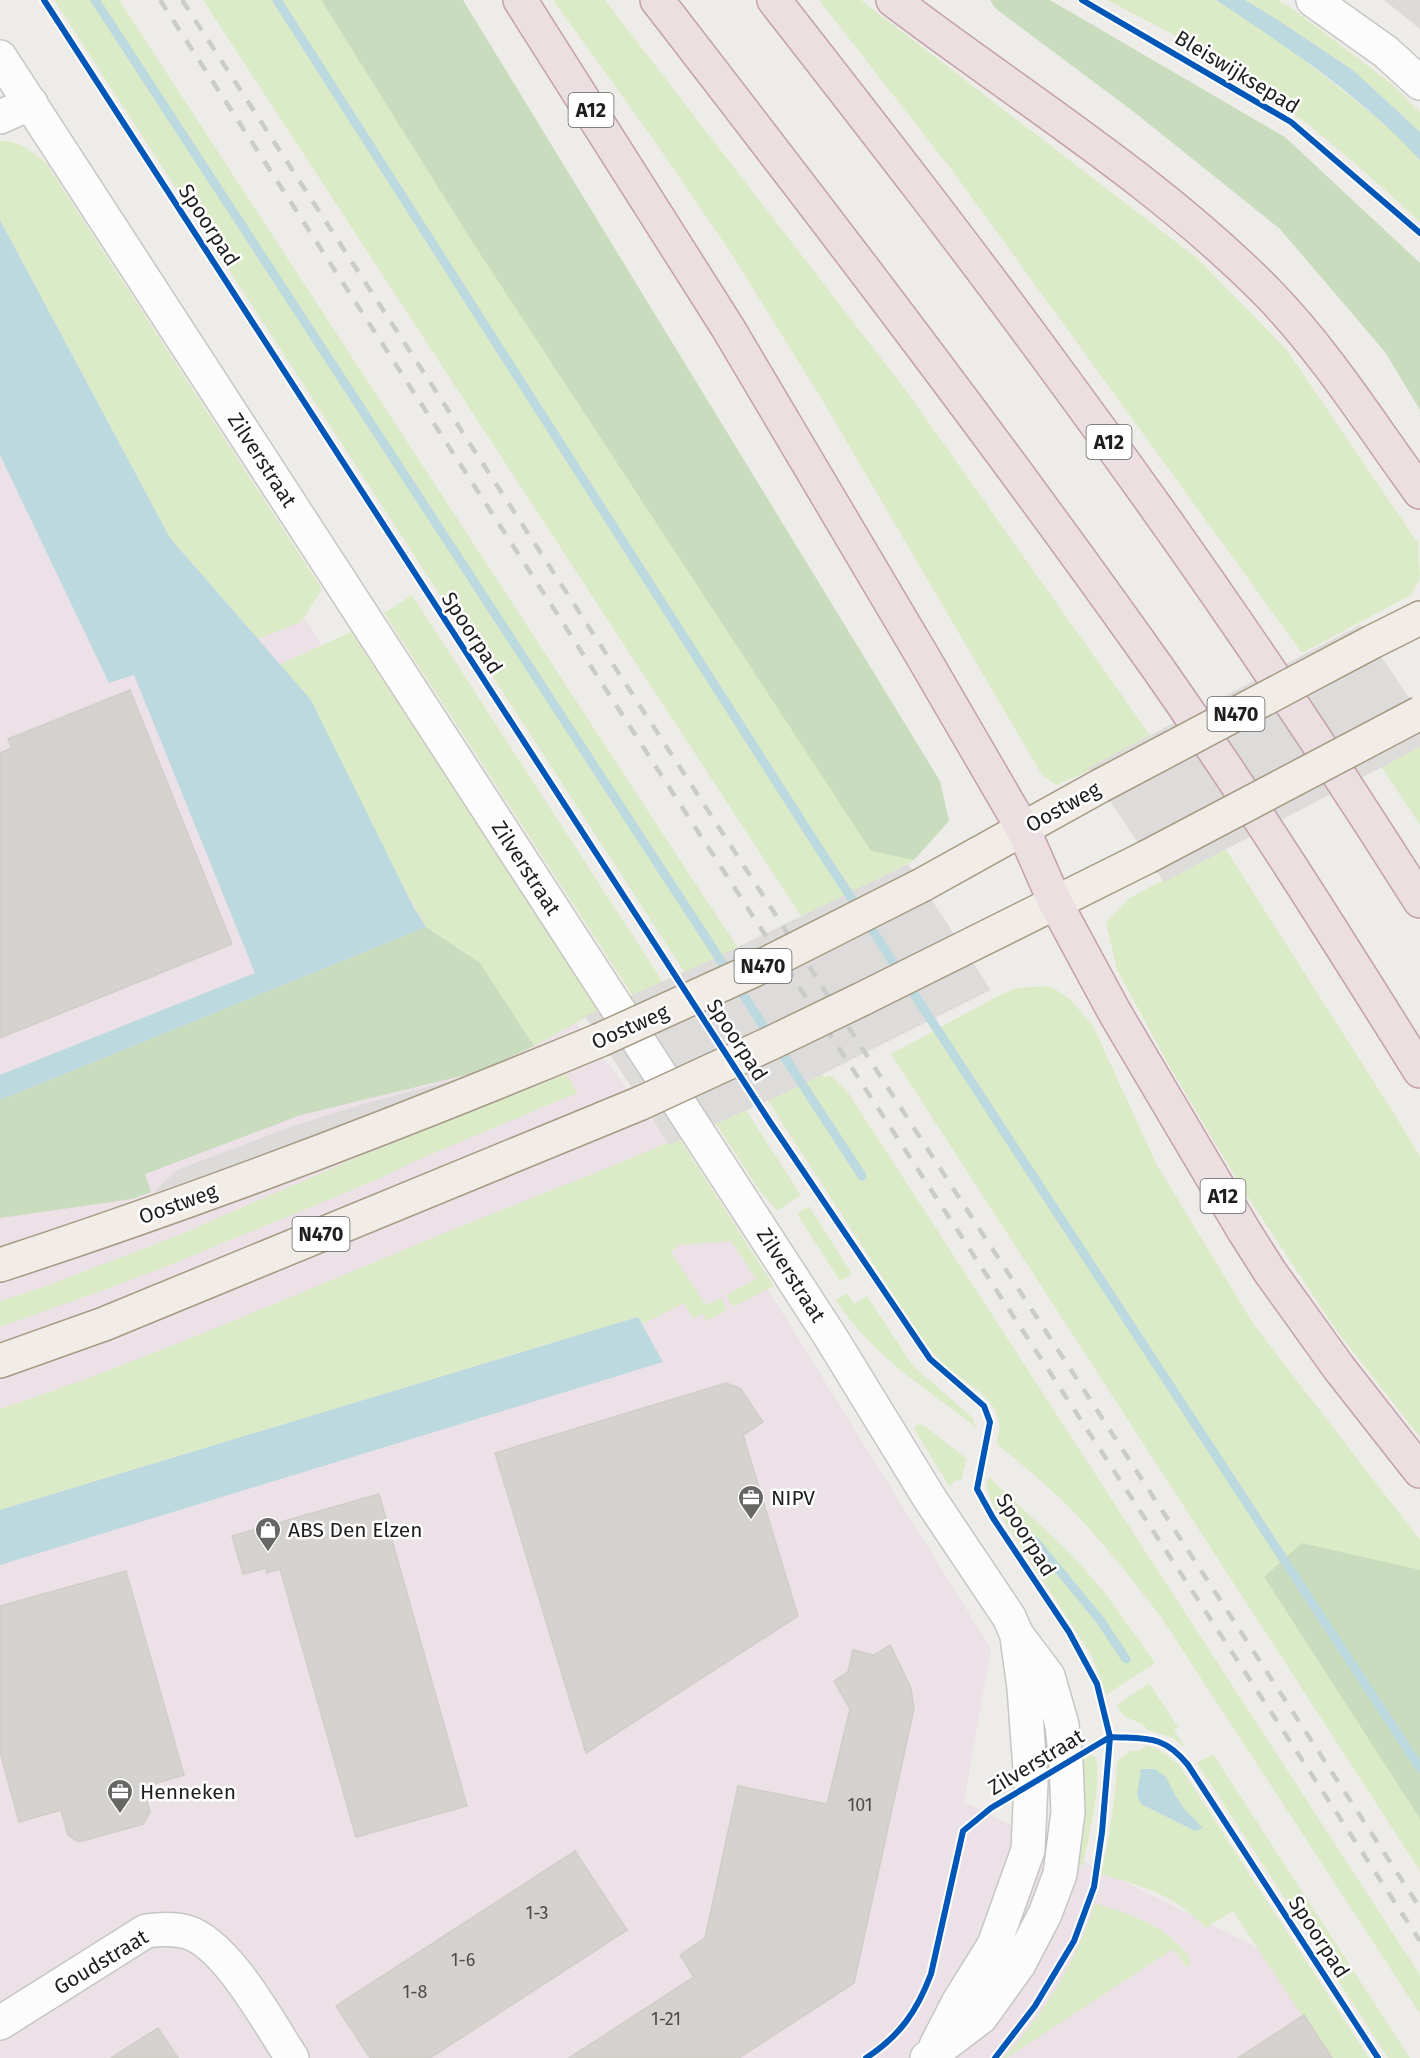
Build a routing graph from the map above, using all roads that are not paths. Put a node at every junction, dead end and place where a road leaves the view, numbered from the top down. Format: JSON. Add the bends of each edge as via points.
{"nodes":[{"id":1,"x":519,"y":0,"type":"edge"},
{"id":2,"x":657,"y":0,"type":"edge"},
{"id":3,"x":774,"y":0,"type":"edge"},
{"id":4,"x":893,"y":0,"type":"edge"},
{"id":5,"x":1313,"y":0,"type":"edge"},
{"id":6,"x":0,"y":57,"type":"edge"},
{"id":7,"x":1420,"y":83,"type":"edge"},
{"id":8,"x":31,"y":103,"type":"junction"},
{"id":9,"x":0,"y":117,"type":"edge"},
{"id":10,"x":1417,"y":491,"type":"edge"},
{"id":11,"x":1420,"y":618,"type":"edge"},
{"id":12,"x":1420,"y":713,"type":"edge"},
{"id":13,"x":1023,"y":829,"type":"junction"},
{"id":14,"x":1420,"y":901,"type":"edge"},
{"id":15,"x":1055,"y":902,"type":"junction"},
{"id":16,"x":1420,"y":1071,"type":"edge"},
{"id":17,"x":0,"y":1265,"type":"edge"},
{"id":18,"x":0,"y":1361,"type":"edge"},
{"id":19,"x":1420,"y":1471,"type":"edge"},
{"id":20,"x":0,"y":2024,"type":"edge"},
{"id":21,"x":929,"y":2056,"type":"edge"},
{"id":22,"x":292,"y":2058,"type":"edge"}],
"edges":[{"from":1,"to":13,"type":"highway","number":"A12","via":[[722,319]]},
{"from":2,"to":16,"type":"highway","via":[[896,310],[1158,669],[1291,866]]},
{"from":3,"to":14,"type":"highway","number":"A12","via":[[1080,402],[1228,609]]},
{"from":4,"to":10,"type":"highway","via":[[1104,154],[1225,252],[1304,333],[1367,415]]},
{"from":5,"to":7,"type":"street","via":[[1386,52]]},
{"from":6,"to":8,"type":"street","name":"Zilverstraat"},
{"from":8,"to":9,"type":"street"},
{"from":8,"to":21,"type":"street","name":"Zilverstraat","via":[[1009,1617],[1017,1635],[1024,1688],[1031,1783],[1028,1850],[994,1945]]},
{"from":11,"to":13,"type":"main road","name":"Oostweg","number":"N470","bridge":true},
{"from":12,"to":15,"type":"main road","number":"N470","bridge":true},
{"from":13,"to":15,"type":"highway","number":"A12"},
{"from":13,"to":17,"type":"main road","name":"Oostweg","number":"N470","bridge":true,"via":[[754,970],[600,1040],[298,1161]]},
{"from":15,"to":18,"type":"main road","number":"N470","bridge":true,"via":[[804,1028],[641,1102],[115,1320]]},
{"from":15,"to":19,"type":"highway","number":"A12","via":[[1115,1013],[1244,1232],[1339,1368]]},
{"from":20,"to":22,"type":"street","name":"Goudstraat","via":[[146,1931],[167,1929],[189,1933],[211,1945],[231,1966]]}]}
